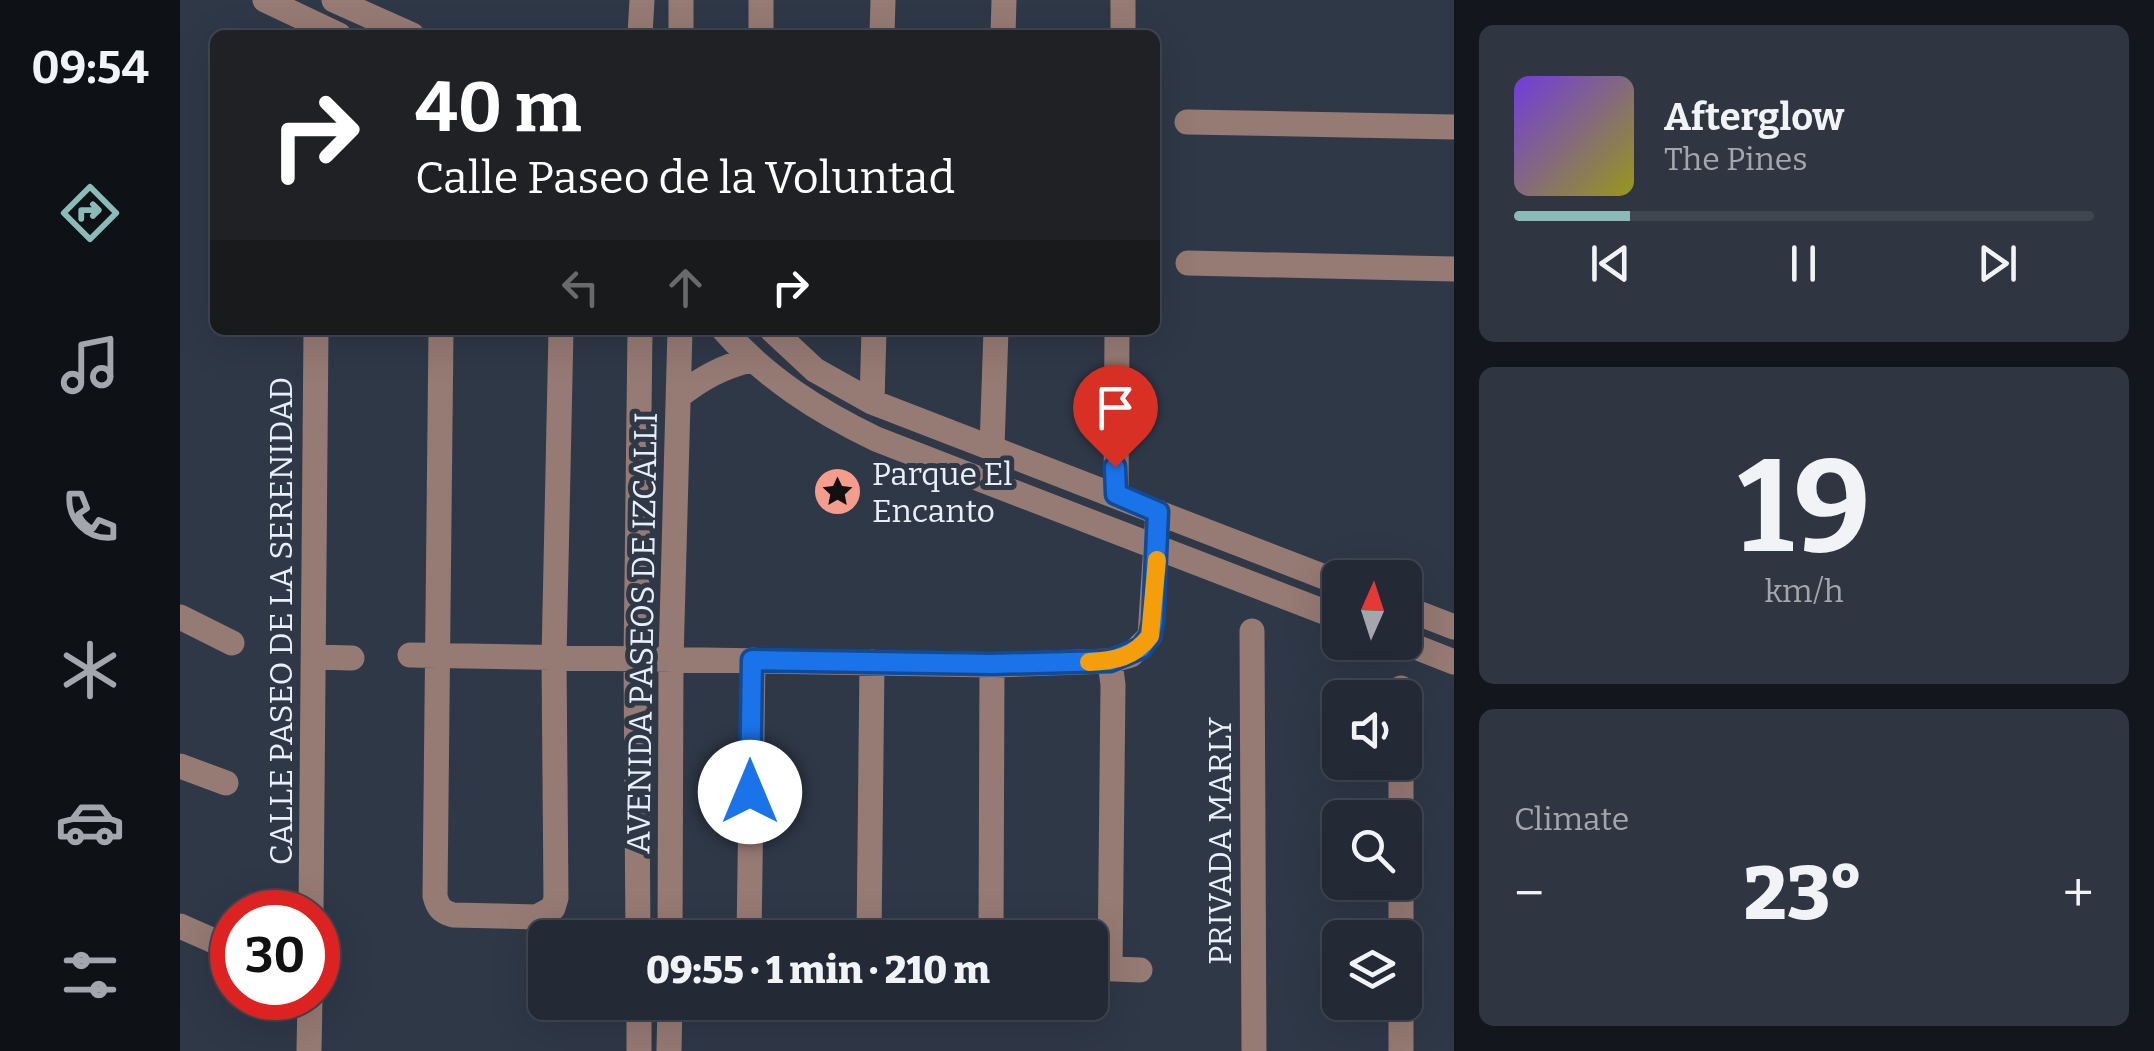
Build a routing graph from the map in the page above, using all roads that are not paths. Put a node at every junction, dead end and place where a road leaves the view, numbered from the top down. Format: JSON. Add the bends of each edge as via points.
{"nodes":[{"id":1,"x":265,"y":0,"type":"edge"},
{"id":2,"x":330,"y":0,"type":"edge"},
{"id":3,"x":642,"y":0,"type":"edge"},
{"id":4,"x":681,"y":0,"type":"edge"},
{"id":5,"x":762,"y":0,"type":"edge"},
{"id":6,"x":882,"y":0,"type":"edge"},
{"id":7,"x":1004,"y":0,"type":"edge"},
{"id":8,"x":1123,"y":0,"type":"edge"},
{"id":9,"x":322,"y":30,"type":"edge"},
{"id":10,"x":326,"y":30,"type":"edge"},
{"id":11,"x":400,"y":30,"type":"edge"},
{"id":12,"x":640,"y":30,"type":"edge"},
{"id":13,"x":681,"y":30,"type":"edge"},
{"id":14,"x":761,"y":30,"type":"edge"},
{"id":15,"x":882,"y":30,"type":"edge"},
{"id":16,"x":1004,"y":30,"type":"edge"},
{"id":17,"x":1123,"y":30,"type":"edge"},
{"id":18,"x":1187,"y":122,"type":"dead end"},
{"id":19,"x":1454,"y":127,"type":"edge"},
{"id":20,"x":1188,"y":262,"type":"dead end"},
{"id":21,"x":1454,"y":269,"type":"edge"},
{"id":22,"x":316,"y":335,"type":"edge"},
{"id":23,"x":441,"y":335,"type":"edge"},
{"id":24,"x":561,"y":335,"type":"edge"},
{"id":25,"x":640,"y":335,"type":"edge"},
{"id":26,"x":680,"y":335,"type":"edge"},
{"id":27,"x":728,"y":335,"type":"edge"},
{"id":28,"x":778,"y":335,"type":"edge"},
{"id":29,"x":874,"y":335,"type":"edge"},
{"id":30,"x":996,"y":335,"type":"edge"},
{"id":31,"x":1118,"y":335,"type":"edge"},
{"id":32,"x":750,"y":360,"type":"junction"},
{"id":33,"x":679,"y":396,"type":"junction"},
{"id":34,"x":872,"y":402,"type":"junction"},
{"id":35,"x":992,"y":447,"type":"junction"},
{"id":36,"x":1116,"y":494,"type":"junction"},
{"id":37,"x":1158,"y":512,"type":"junction"},
{"id":38,"x":1158,"y":547,"type":"junction"},
{"id":39,"x":1322,"y":575,"type":"edge"},
{"id":40,"x":1322,"y":611,"type":"edge"},
{"id":41,"x":1422,"y":615,"type":"edge"},
{"id":42,"x":180,"y":617,"type":"edge"},
{"id":43,"x":1454,"y":627,"type":"edge"},
{"id":44,"x":1252,"y":632,"type":"dead end"},
{"id":45,"x":232,"y":643,"type":"dead end"},
{"id":46,"x":1422,"y":649,"type":"edge"},
{"id":47,"x":423,"y":655,"type":"junction"},
{"id":48,"x":315,"y":656,"type":"junction"},
{"id":49,"x":352,"y":658,"type":"dead end"},
{"id":50,"x":554,"y":658,"type":"junction"},
{"id":51,"x":636,"y":660,"type":"junction"},
{"id":52,"x":672,"y":660,"type":"junction"},
{"id":53,"x":752,"y":660,"type":"junction"},
{"id":54,"x":1110,"y":661,"type":"junction"},
{"id":55,"x":872,"y":662,"type":"junction"},
{"id":56,"x":1454,"y":662,"type":"edge"},
{"id":57,"x":992,"y":664,"type":"junction"},
{"id":58,"x":180,"y":766,"type":"edge"},
{"id":59,"x":226,"y":783,"type":"dead end"},
{"id":60,"x":311,"y":890,"type":"edge"},
{"id":61,"x":638,"y":920,"type":"edge"},
{"id":62,"x":670,"y":920,"type":"edge"},
{"id":63,"x":749,"y":920,"type":"edge"},
{"id":64,"x":869,"y":920,"type":"edge"},
{"id":65,"x":990,"y":920,"type":"edge"},
{"id":66,"x":1102,"y":920,"type":"edge"},
{"id":67,"x":180,"y":926,"type":"edge"},
{"id":68,"x":210,"y":938,"type":"edge"},
{"id":69,"x":1108,"y":968,"type":"edge"},
{"id":70,"x":1140,"y":970,"type":"dead end"},
{"id":71,"x":310,"y":1020,"type":"edge"},
{"id":72,"x":638,"y":1020,"type":"edge"},
{"id":73,"x":670,"y":1020,"type":"edge"},
{"id":74,"x":1401,"y":1020,"type":"edge"},
{"id":75,"x":309,"y":1051,"type":"edge"},
{"id":76,"x":639,"y":1051,"type":"edge"},
{"id":77,"x":670,"y":1051,"type":"edge"},
{"id":78,"x":1254,"y":1051,"type":"edge"},
{"id":79,"x":1401,"y":1051,"type":"edge"}],
"edges":[{"from":1,"to":9,"type":"street"},
{"from":2,"to":10,"type":"street"},
{"from":2,"to":11,"type":"street"},
{"from":3,"to":12,"type":"street"},
{"from":4,"to":13,"type":"street"},
{"from":5,"to":14,"type":"street"},
{"from":6,"to":15,"type":"street"},
{"from":7,"to":16,"type":"street"},
{"from":8,"to":17,"type":"street"},
{"from":18,"to":19,"type":"street"},
{"from":20,"to":21,"type":"street"},
{"from":22,"to":48,"type":"street","name":"CALLE PASEO DE LA SERENIDAD"},
{"from":23,"to":47,"type":"street"},
{"from":24,"to":50,"type":"street"},
{"from":25,"to":51,"type":"street","name":"AVENIDA PASEOS DE IZCALLI"},
{"from":26,"to":33,"type":"street","name":"AVENIDA PASEOS DE IZCALLI"},
{"from":27,"to":32,"type":"street"},
{"from":28,"to":34,"type":"street","via":[[816,370]]},
{"from":29,"to":34,"type":"street"},
{"from":30,"to":35,"type":"street"},
{"from":31,"to":36,"type":"street"},
{"from":32,"to":33,"type":"street","via":[[700,379]]},
{"from":32,"to":38,"type":"street","via":[[876,439]]},
{"from":33,"to":52,"type":"street","name":"AVENIDA PASEOS DE IZCALLI"},
{"from":34,"to":35,"type":"street"},
{"from":35,"to":36,"type":"street"},
{"from":36,"to":37,"type":"street"},
{"from":37,"to":38,"type":"street"},
{"from":37,"to":39,"type":"street"},
{"from":38,"to":40,"type":"street"},
{"from":38,"to":54,"type":"street","via":[[1150,636]]},
{"from":41,"to":43,"type":"street"},
{"from":42,"to":45,"type":"street"},
{"from":44,"to":78,"type":"street","name":"PRIVADA MARLY"},
{"from":46,"to":56,"type":"street"},
{"from":47,"to":50,"type":"street"},
{"from":47,"to":50,"type":"street","via":[[435,896],[444,913],[454,916],[537,916],[553,908]]},
{"from":48,"to":49,"type":"street"},
{"from":48,"to":60,"type":"street","name":"CALLE PASEO DE LA SERENIDAD"},
{"from":50,"to":51,"type":"street"},
{"from":51,"to":52,"type":"street"},
{"from":51,"to":61,"type":"street","name":"AVENIDA PASEOS DE IZCALLI"},
{"from":52,"to":53,"type":"street"},
{"from":52,"to":62,"type":"street","name":"AVENIDA PASEOS DE IZCALLI"},
{"from":53,"to":55,"type":"street"},
{"from":53,"to":63,"type":"street"},
{"from":54,"to":57,"type":"street"},
{"from":54,"to":66,"type":"street"},
{"from":55,"to":57,"type":"street"},
{"from":55,"to":64,"type":"street"},
{"from":57,"to":65,"type":"street"},
{"from":58,"to":59,"type":"street"},
{"from":67,"to":68,"type":"street"},
{"from":69,"to":70,"type":"street"},
{"from":71,"to":75,"type":"street"},
{"from":72,"to":76,"type":"street"},
{"from":73,"to":77,"type":"street"},
{"from":74,"to":79,"type":"street"}]}
